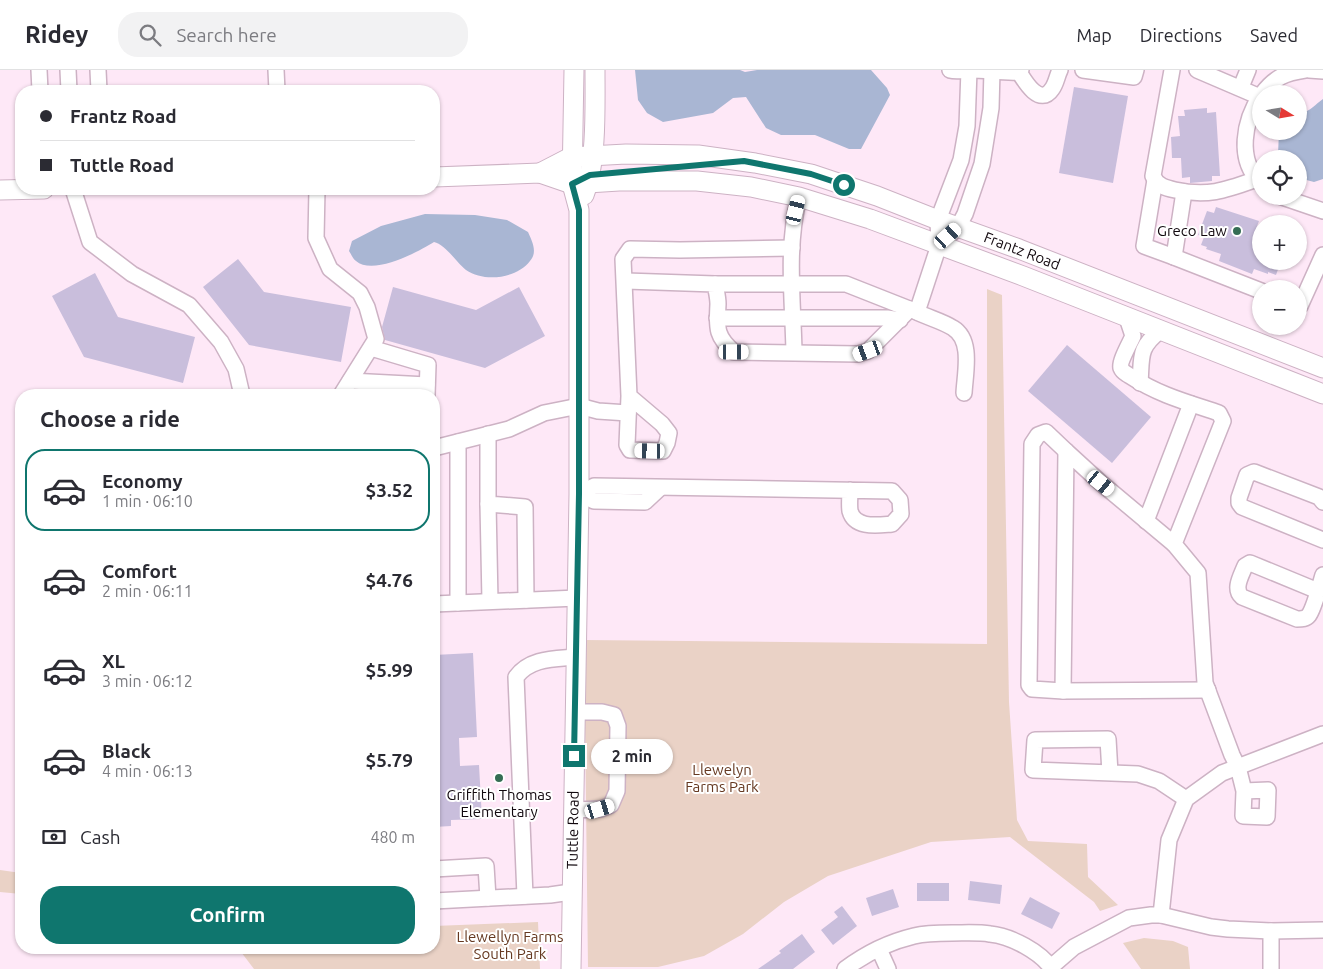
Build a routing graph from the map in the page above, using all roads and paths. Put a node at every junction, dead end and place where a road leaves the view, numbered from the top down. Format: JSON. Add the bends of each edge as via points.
{"nodes":[{"id":1,"x":39,"y":70,"type":"edge"},
{"id":2,"x":68,"y":70,"type":"edge"},
{"id":3,"x":98,"y":70,"type":"edge"},
{"id":4,"x":276,"y":70,"type":"edge"},
{"id":5,"x":574,"y":70,"type":"edge"},
{"id":6,"x":595,"y":70,"type":"edge"},
{"id":7,"x":950,"y":70,"type":"edge"},
{"id":8,"x":969,"y":70,"type":"edge"},
{"id":9,"x":1060,"y":70,"type":"edge"},
{"id":10,"x":1083,"y":70,"type":"edge"},
{"id":11,"x":1136,"y":70,"type":"edge"},
{"id":12,"x":1172,"y":70,"type":"edge"},
{"id":13,"x":1197,"y":70,"type":"edge"},
{"id":14,"x":1248,"y":70,"type":"edge"},
{"id":15,"x":1307,"y":70,"type":"edge"},
{"id":16,"x":992,"y":71,"type":"edge"},
{"id":17,"x":1020,"y":71,"type":"edge"},
{"id":18,"x":1323,"y":71,"type":"edge"},
{"id":19,"x":40,"y":85,"type":"edge"},
{"id":20,"x":69,"y":85,"type":"edge"},
{"id":21,"x":99,"y":85,"type":"edge"},
{"id":22,"x":277,"y":85,"type":"edge"},
{"id":23,"x":1269,"y":85,"type":"edge"},
{"id":24,"x":1241,"y":88,"type":"junction"},
{"id":25,"x":1252,"y":92,"type":"edge"},
{"id":26,"x":1252,"y":113,"type":"edge"},
{"id":27,"x":592,"y":155,"type":"junction"},
{"id":28,"x":571,"y":157,"type":"junction"},
{"id":29,"x":744,"y":161,"type":"junction"},
{"id":30,"x":1252,"y":170,"type":"edge"},
{"id":31,"x":540,"y":173,"type":"junction"},
{"id":32,"x":440,"y":177,"type":"edge"},
{"id":33,"x":583,"y":180,"type":"junction"},
{"id":34,"x":1155,"y":180,"type":"junction"},
{"id":35,"x":1252,"y":183,"type":"edge"},
{"id":36,"x":0,"y":190,"type":"edge"},
{"id":37,"x":15,"y":190,"type":"edge"},
{"id":38,"x":1184,"y":192,"type":"junction"},
{"id":39,"x":75,"y":195,"type":"edge"},
{"id":40,"x":317,"y":195,"type":"edge"},
{"id":41,"x":799,"y":196,"type":"junction"},
{"id":42,"x":1303,"y":205,"type":"edge"},
{"id":43,"x":1323,"y":212,"type":"edge"},
{"id":44,"x":938,"y":220,"type":"junction"},
{"id":45,"x":958,"y":228,"type":"junction"},
{"id":46,"x":939,"y":245,"type":"junction"},
{"id":47,"x":792,"y":248,"type":"junction"},
{"id":48,"x":1323,"y":255,"type":"edge"},
{"id":49,"x":1174,"y":257,"type":"junction"},
{"id":50,"x":626,"y":281,"type":"junction"},
{"id":51,"x":715,"y":284,"type":"junction"},
{"id":52,"x":793,"y":284,"type":"junction"},
{"id":53,"x":1252,"y":287,"type":"edge"},
{"id":54,"x":1307,"y":290,"type":"edge"},
{"id":55,"x":909,"y":314,"type":"junction"},
{"id":56,"x":717,"y":318,"type":"junction"},
{"id":57,"x":794,"y":318,"type":"junction"},
{"id":58,"x":1127,"y":318,"type":"junction"},
{"id":59,"x":1160,"y":331,"type":"junction"},
{"id":60,"x":371,"y":348,"type":"junction"},
{"id":61,"x":794,"y":352,"type":"junction"},
{"id":62,"x":1323,"y":368,"type":"edge"},
{"id":63,"x":350,"y":381,"type":"junction"},
{"id":64,"x":1140,"y":383,"type":"junction"},
{"id":65,"x":241,"y":389,"type":"edge"},
{"id":66,"x":345,"y":389,"type":"edge"},
{"id":67,"x":419,"y":389,"type":"edge"},
{"id":68,"x":428,"y":389,"type":"edge"},
{"id":69,"x":964,"y":393,"type":"dead end"},
{"id":70,"x":1323,"y":394,"type":"edge"},
{"id":71,"x":629,"y":396,"type":"junction"},
{"id":72,"x":1191,"y":404,"type":"junction"},
{"id":73,"x":579,"y":406,"type":"junction"},
{"id":74,"x":628,"y":413,"type":"junction"},
{"id":75,"x":488,"y":434,"type":"junction"},
{"id":76,"x":458,"y":442,"type":"junction"},
{"id":77,"x":440,"y":446,"type":"edge"},
{"id":78,"x":1066,"y":451,"type":"junction"},
{"id":79,"x":850,"y":490,"type":"dead end"},
{"id":80,"x":579,"y":494,"type":"junction"},
{"id":81,"x":1323,"y":502,"type":"edge"},
{"id":82,"x":488,"y":504,"type":"junction"},
{"id":83,"x":1146,"y":520,"type":"junction"},
{"id":84,"x":1323,"y":540,"type":"edge"},
{"id":85,"x":1174,"y":544,"type":"junction"},
{"id":86,"x":1323,"y":575,"type":"edge"},
{"id":87,"x":1318,"y":591,"type":"junction"},
{"id":88,"x":577,"y":598,"type":"junction"},
{"id":89,"x":526,"y":600,"type":"junction"},
{"id":90,"x":490,"y":601,"type":"junction"},
{"id":91,"x":458,"y":603,"type":"junction"},
{"id":92,"x":440,"y":604,"type":"edge"},
{"id":93,"x":575,"y":657,"type":"junction"},
{"id":94,"x":1208,"y":690,"type":"junction"},
{"id":95,"x":1063,"y":691,"type":"junction"},
{"id":96,"x":574,"y":712,"type":"junction"},
{"id":97,"x":1323,"y":734,"type":"edge"},
{"id":98,"x":1238,"y":767,"type":"junction"},
{"id":99,"x":1110,"y":773,"type":"junction"},
{"id":100,"x":1244,"y":791,"type":"dead end"},
{"id":101,"x":1186,"y":799,"type":"junction"},
{"id":102,"x":573,"y":810,"type":"junction"},
{"id":103,"x":440,"y":868,"type":"edge"},
{"id":104,"x":571,"y":892,"type":"junction"},
{"id":105,"x":525,"y":896,"type":"junction"},
{"id":106,"x":488,"y":898,"type":"junction"},
{"id":107,"x":440,"y":901,"type":"edge"},
{"id":108,"x":1161,"y":915,"type":"junction"},
{"id":109,"x":1323,"y":930,"type":"edge"},
{"id":110,"x":1271,"y":931,"type":"junction"},
{"id":111,"x":879,"y":949,"type":"junction"},
{"id":112,"x":1052,"y":968,"type":"edge"},
{"id":113,"x":571,"y":969,"type":"edge"},
{"id":114,"x":845,"y":969,"type":"edge"},
{"id":115,"x":888,"y":969,"type":"edge"},
{"id":116,"x":1270,"y":969,"type":"edge"}],
"edges":[{"from":1,"to":19,"type":"street"},
{"from":2,"to":20,"type":"street"},
{"from":3,"to":21,"type":"street"},
{"from":4,"to":22,"type":"street"},
{"from":5,"to":28,"type":"main road"},
{"from":6,"to":27,"type":"main road"},
{"from":7,"to":8,"type":"street"},
{"from":8,"to":16,"type":"street"},
{"from":8,"to":44,"type":"street","via":[[967,126],[961,160]]},
{"from":9,"to":17,"type":"street","via":[[1052,90],[1045,95],[1036,94],[1027,86]]},
{"from":10,"to":11,"type":"street","via":[[1134,77]]},
{"from":12,"to":34,"type":"street","via":[[1153,176]]},
{"from":13,"to":24,"type":"street"},
{"from":14,"to":24,"type":"street"},
{"from":15,"to":18,"type":"street"},
{"from":15,"to":23,"type":"street","via":[[1286,73]]},
{"from":16,"to":17,"type":"street"},
{"from":16,"to":45,"type":"street","via":[[991,108],[982,164]]},
{"from":24,"to":25,"type":"street"},
{"from":26,"to":30,"type":"street","via":[[1246,135]]},
{"from":27,"to":28,"type":"main road","name":"Frantz Road"},
{"from":27,"to":29,"type":"main road","name":"Frantz Road","via":[[698,155]]},
{"from":27,"to":33,"type":"main road"},
{"from":28,"to":31,"type":"main road","name":"Frantz Road"},
{"from":28,"to":33,"type":"main road"},
{"from":29,"to":33,"type":"main road"},
{"from":29,"to":44,"type":"main road","name":"Frantz Road","via":[[811,174]]},
{"from":31,"to":32,"type":"main road","name":"Frantz Road"},
{"from":31,"to":33,"type":"main road","name":"Frantz Road"},
{"from":33,"to":41,"type":"main road","name":"Frantz Road","via":[[697,181]]},
{"from":33,"to":73,"type":"main road","name":"Tuttle Road","via":[[579,210]]},
{"from":34,"to":38,"type":"street","via":[[1166,188]]},
{"from":34,"to":49,"type":"street","via":[[1144,246]]},
{"from":35,"to":38,"type":"street","via":[[1202,194]]},
{"from":36,"to":37,"type":"main road"},
{"from":38,"to":49,"type":"street"},
{"from":39,"to":65,"type":"street","via":[[90,242],[132,274],[189,306],[221,342],[236,369]]},
{"from":40,"to":60,"type":"street","via":[[316,238],[330,269],[360,293],[376,339]]},
{"from":41,"to":46,"type":"main road","name":"Frantz Road"},
{"from":41,"to":47,"type":"street"},
{"from":42,"to":43,"type":"street"},
{"from":44,"to":45,"type":"main road","name":"Frantz Road"},
{"from":44,"to":46,"type":"street"},
{"from":45,"to":46,"type":"street"},
{"from":45,"to":62,"type":"main road","name":"Frantz Road"},
{"from":46,"to":55,"type":"street"},
{"from":46,"to":58,"type":"main road","name":"Frantz Road"},
{"from":47,"to":50,"type":"street","via":[[633,248],[623,259]]},
{"from":47,"to":52,"type":"street"},
{"from":48,"to":54,"type":"street"},
{"from":49,"to":53,"type":"street"},
{"from":50,"to":51,"type":"street"},
{"from":50,"to":71,"type":"street"},
{"from":51,"to":52,"type":"street"},
{"from":51,"to":56,"type":"street"},
{"from":52,"to":55,"type":"street","via":[[846,284]]},
{"from":52,"to":57,"type":"street"},
{"from":55,"to":57,"type":"street","via":[[887,318]]},
{"from":55,"to":61,"type":"street","via":[[868,351],[858,354]]},
{"from":55,"to":69,"type":"street","via":[[952,327],[964,339]]},
{"from":56,"to":57,"type":"street"},
{"from":56,"to":61,"type":"street","via":[[720,338],[734,352]]},
{"from":57,"to":61,"type":"street"},
{"from":58,"to":59,"type":"main road","name":"Frantz Road"},
{"from":58,"to":64,"type":"street","via":[[1133,336],[1121,366]]},
{"from":59,"to":64,"type":"street","via":[[1147,340],[1140,364]]},
{"from":59,"to":70,"type":"main road","name":"Frantz Road"},
{"from":60,"to":63,"type":"street"},
{"from":60,"to":68,"type":"street","via":[[428,365]]},
{"from":63,"to":66,"type":"street"},
{"from":63,"to":67,"type":"street"},
{"from":64,"to":72,"type":"street"},
{"from":71,"to":74,"type":"street"},
{"from":71,"to":74,"type":"street","via":[[669,433],[664,451],[630,450],[626,445]]},
{"from":72,"to":83,"type":"street"},
{"from":72,"to":85,"type":"street","via":[[1219,413],[1223,421]]},
{"from":73,"to":74,"type":"street"},
{"from":73,"to":75,"type":"street","via":[[544,413],[509,429]]},
{"from":73,"to":80,"type":"main road","name":"Tuttle Road"},
{"from":75,"to":76,"type":"street"},
{"from":75,"to":82,"type":"street"},
{"from":76,"to":77,"type":"street"},
{"from":76,"to":91,"type":"street"},
{"from":78,"to":83,"type":"street"},
{"from":78,"to":95,"type":"street"},
{"from":78,"to":95,"type":"street","via":[[1046,432],[1038,434],[1032,444],[1029,685],[1032,689]]},
{"from":79,"to":80,"type":"street","via":[[594,486]]},
{"from":80,"to":88,"type":"main road","name":"Tuttle Road"},
{"from":81,"to":84,"type":"street","via":[[1319,497],[1254,472],[1247,475],[1239,498],[1242,507]]},
{"from":82,"to":89,"type":"street","via":[[525,507]]},
{"from":82,"to":90,"type":"street"},
{"from":83,"to":85,"type":"street"},
{"from":85,"to":94,"type":"street","via":[[1198,573]]},
{"from":86,"to":87,"type":"street"},
{"from":87,"to":87,"type":"street","via":[[1309,614],[1298,619],[1242,597],[1237,589],[1245,566],[1250,563]]},
{"from":88,"to":89,"type":"street"},
{"from":88,"to":93,"type":"main road","name":"Tuttle Road"},
{"from":89,"to":90,"type":"street"},
{"from":90,"to":91,"type":"street"},
{"from":91,"to":92,"type":"street"},
{"from":93,"to":96,"type":"main road","name":"Tuttle Road"},
{"from":93,"to":105,"type":"street","via":[[541,660],[521,670],[516,678]]},
{"from":94,"to":95,"type":"street"},
{"from":94,"to":98,"type":"street"},
{"from":96,"to":102,"type":"main road","name":"Tuttle Road"},
{"from":96,"to":102,"type":"street","via":[[614,715],[618,726],[617,791],[612,805]]},
{"from":97,"to":98,"type":"street"},
{"from":98,"to":100,"type":"street"},
{"from":98,"to":101,"type":"street","via":[[1222,772]]},
{"from":99,"to":99,"type":"street","via":[[1033,770],[1035,740],[1108,739]]},
{"from":99,"to":101,"type":"street","via":[[1145,776]]},
{"from":101,"to":108,"type":"street","via":[[1169,840]]},
{"from":102,"to":104,"type":"main road","name":"Tuttle Road"},
{"from":103,"to":106,"type":"street","via":[[486,866]]},
{"from":104,"to":105,"type":"street"},
{"from":104,"to":113,"type":"main road","name":"Tuttle Road"},
{"from":105,"to":106,"type":"street"},
{"from":106,"to":107,"type":"street"},
{"from":108,"to":110,"type":"street","via":[[1211,927]]},
{"from":108,"to":112,"type":"street","via":[[1129,918],[1074,947]]},
{"from":109,"to":110,"type":"street"},
{"from":110,"to":116,"type":"street"},
{"from":111,"to":112,"type":"street","via":[[931,933],[992,934],[1038,954]]},
{"from":111,"to":114,"type":"street"},
{"from":111,"to":115,"type":"street"}]}
